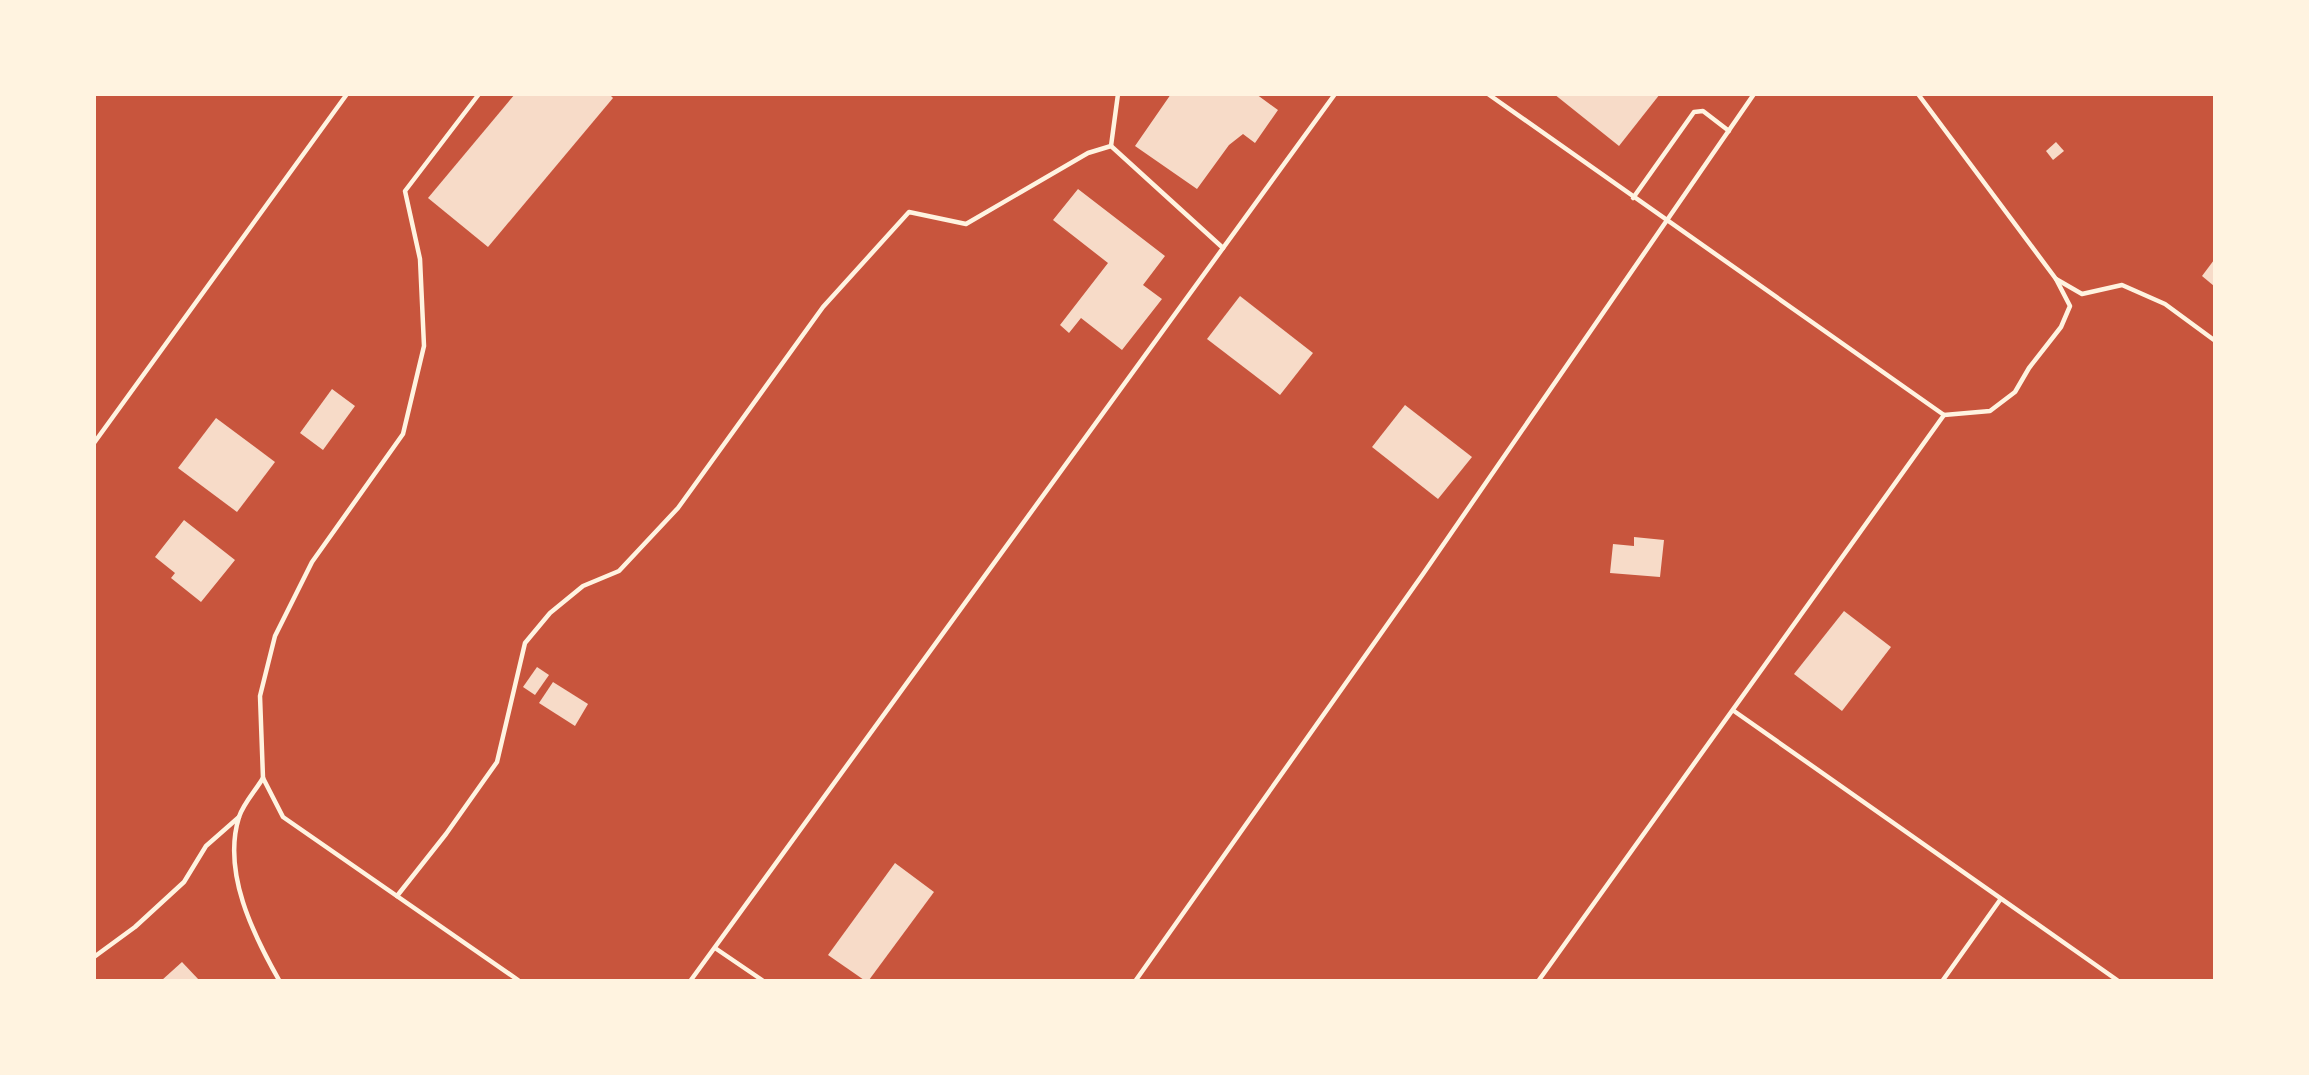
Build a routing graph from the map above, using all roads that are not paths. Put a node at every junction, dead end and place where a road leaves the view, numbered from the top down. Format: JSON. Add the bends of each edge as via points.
{"nodes":[{"id":1,"x":347,"y":94,"type":"edge"},
{"id":2,"x":479,"y":94,"type":"edge"},
{"id":3,"x":1118,"y":94,"type":"edge"},
{"id":4,"x":1335,"y":94,"type":"edge"},
{"id":5,"x":1488,"y":94,"type":"edge"},
{"id":6,"x":1754,"y":94,"type":"edge"},
{"id":7,"x":1918,"y":94,"type":"edge"},
{"id":8,"x":1729,"y":131,"type":"junction"},
{"id":9,"x":1111,"y":146,"type":"junction"},
{"id":10,"x":1633,"y":198,"type":"junction"},
{"id":11,"x":1665,"y":220,"type":"junction"},
{"id":12,"x":1223,"y":248,"type":"junction"},
{"id":13,"x":2055,"y":279,"type":"junction"},
{"id":14,"x":2214,"y":340,"type":"edge"},
{"id":15,"x":1944,"y":415,"type":"junction"},
{"id":16,"x":94,"y":443,"type":"edge"},
{"id":17,"x":1734,"y":711,"type":"junction"},
{"id":18,"x":263,"y":778,"type":"junction"},
{"id":19,"x":239,"y":817,"type":"junction"},
{"id":20,"x":397,"y":896,"type":"junction"},
{"id":21,"x":2000,"y":900,"type":"junction"},
{"id":22,"x":715,"y":948,"type":"junction"},
{"id":23,"x":94,"y":957,"type":"edge"},
{"id":24,"x":279,"y":981,"type":"edge"},
{"id":25,"x":518,"y":981,"type":"edge"},
{"id":26,"x":691,"y":981,"type":"edge"},
{"id":27,"x":762,"y":981,"type":"edge"},
{"id":28,"x":1136,"y":981,"type":"edge"},
{"id":29,"x":1539,"y":981,"type":"edge"},
{"id":30,"x":1943,"y":981,"type":"edge"},
{"id":31,"x":2116,"y":981,"type":"edge"}],
"edges":[{"from":1,"to":16,"type":"lane"},
{"from":2,"to":18,"type":"lane","via":[[405,191],[420,259],[424,346],[406,423],[403,434],[312,562],[274,636],[260,696]]},
{"from":3,"to":9,"type":"lane"},
{"from":4,"to":12,"type":"lane"},
{"from":5,"to":10,"type":"lane"},
{"from":6,"to":8,"type":"lane"},
{"from":7,"to":13,"type":"lane"},
{"from":8,"to":10,"type":"lane","via":[[1703,111],[1694,112]]},
{"from":8,"to":11,"type":"lane"},
{"from":9,"to":12,"type":"lane"},
{"from":9,"to":20,"type":"lane","via":[[1088,153],[966,225],[909,212],[823,307],[678,508],[619,571],[583,586],[550,613],[525,643],[497,762]]},
{"from":10,"to":11,"type":"lane"},
{"from":11,"to":15,"type":"lane"},
{"from":11,"to":28,"type":"lane","via":[[1423,574]]},
{"from":12,"to":22,"type":"lane"},
{"from":13,"to":14,"type":"lane","via":[[2082,294],[2122,285],[2165,304]]},
{"from":13,"to":15,"type":"lane","via":[[2070,306],[2061,327],[2015,392],[1990,411]]},
{"from":15,"to":17,"type":"lane"},
{"from":17,"to":21,"type":"lane"},
{"from":17,"to":29,"type":"lane"},
{"from":18,"to":19,"type":"lane"},
{"from":18,"to":20,"type":"lane","via":[[283,816]]},
{"from":19,"to":23,"type":"lane","via":[[206,846],[184,882],[135,927]]},
{"from":19,"to":24,"type":"lane","via":[[234,867],[252,932]]},
{"from":20,"to":25,"type":"lane"},
{"from":21,"to":30,"type":"lane"},
{"from":21,"to":31,"type":"lane"},
{"from":22,"to":26,"type":"lane"},
{"from":22,"to":27,"type":"lane"}]}
